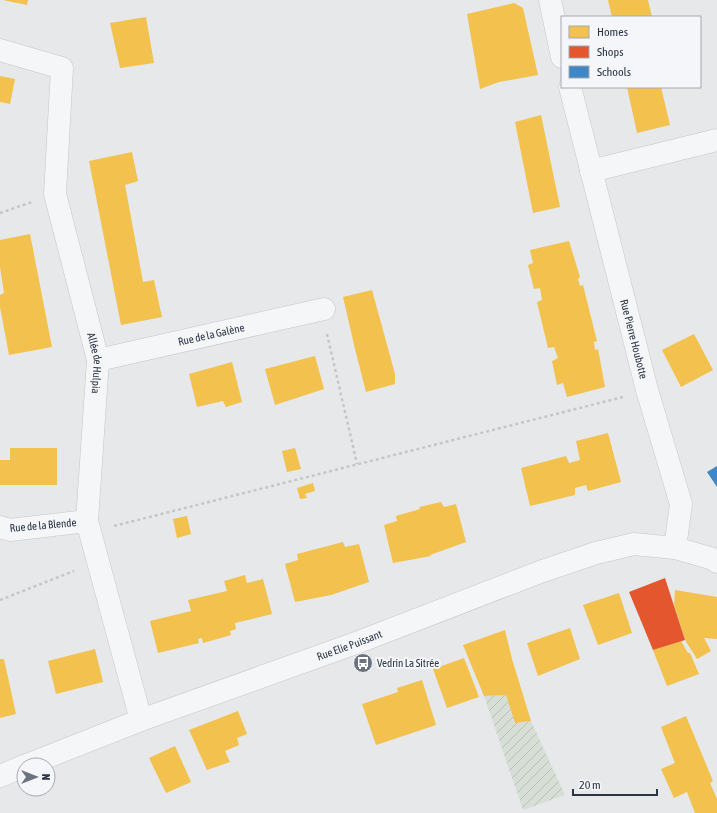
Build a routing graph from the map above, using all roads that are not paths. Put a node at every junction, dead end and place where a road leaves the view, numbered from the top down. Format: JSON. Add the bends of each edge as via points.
{"nodes":[{"id":1,"x":550,"y":0,"type":"edge"},
{"id":2,"x":0,"y":50,"type":"edge"},
{"id":3,"x":561,"y":52,"type":"edge"},
{"id":4,"x":570,"y":88,"type":"edge"},
{"id":5,"x":717,"y":140,"type":"edge"},
{"id":6,"x":591,"y":171,"type":"junction"},
{"id":7,"x":324,"y":309,"type":"road end"},
{"id":8,"x":98,"y":360,"type":"junction"},
{"id":9,"x":88,"y":526,"type":"junction"},
{"id":10,"x":0,"y":527,"type":"edge"},
{"id":11,"x":675,"y":548,"type":"junction"},
{"id":12,"x":717,"y":562,"type":"edge"},
{"id":13,"x":141,"y":720,"type":"junction"},
{"id":14,"x":47,"y":757,"type":"edge"},
{"id":15,"x":16,"y":769,"type":"edge"},
{"id":16,"x":0,"y":776,"type":"edge"}],
"edges":[{"from":1,"to":3,"type":"street"},
{"from":2,"to":8,"type":"street","name":"Allée de Hulpia","via":[[62,68],[55,194]]},
{"from":4,"to":6,"type":"street","name":"Rue Pierre Houbotte"},
{"from":5,"to":6,"type":"street"},
{"from":6,"to":11,"type":"street","name":"Rue Pierre Houbotte","via":[[647,390],[681,504]]},
{"from":7,"to":8,"type":"street","name":"Rue de la Galène"},
{"from":8,"to":9,"type":"street","name":"Allée de Hulpia"},
{"from":9,"to":10,"type":"street","name":"Rue de la Blende","via":[[10,530]]},
{"from":9,"to":13,"type":"street","name":"Allée de Hulpia"},
{"from":11,"to":12,"type":"street"},
{"from":11,"to":13,"type":"street","name":"Rue Elie Puissant","via":[[634,544],[596,553]]},
{"from":13,"to":14,"type":"street","name":"Rue Elie Puissant"},
{"from":15,"to":16,"type":"street"}]}
